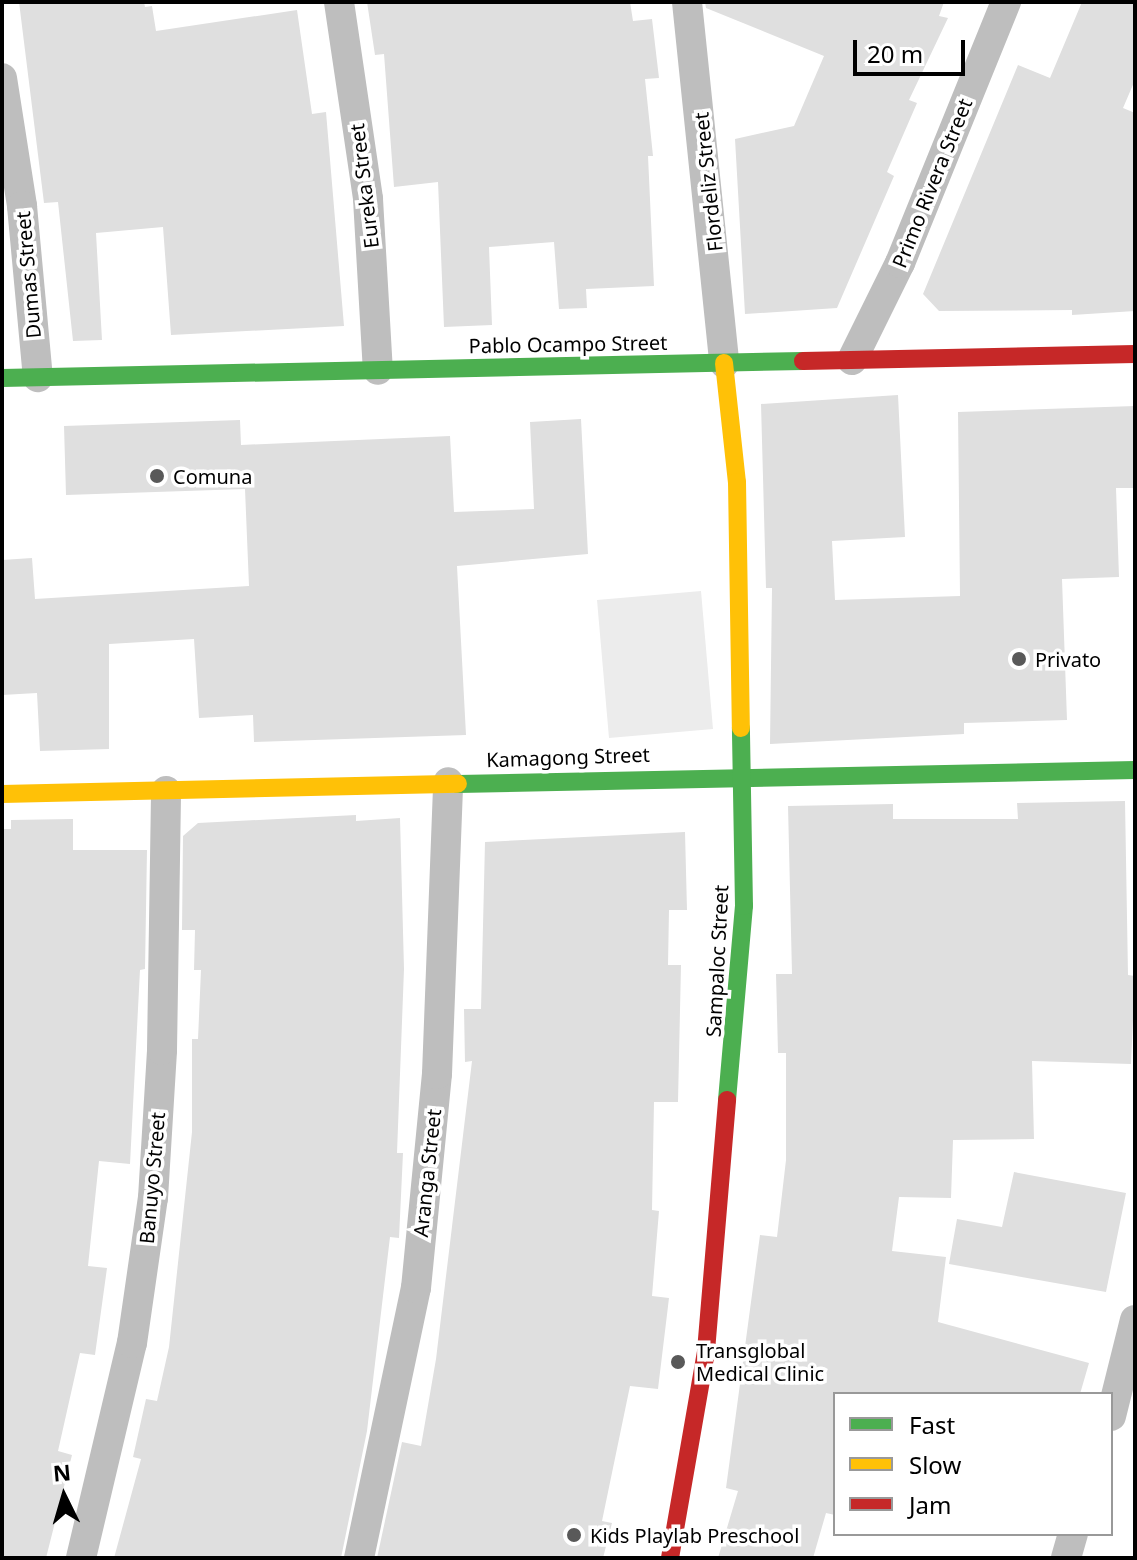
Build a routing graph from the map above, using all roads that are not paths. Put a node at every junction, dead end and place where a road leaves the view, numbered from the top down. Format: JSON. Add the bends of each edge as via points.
{"nodes":[{"id":1,"x":339,"y":2,"type":"edge"},
{"id":2,"x":1006,"y":2,"type":"edge"},
{"id":3,"x":690,"y":5,"type":"edge"},
{"id":4,"x":2,"y":78,"type":"edge"},
{"id":5,"x":1135,"y":354,"type":"edge"},
{"id":6,"x":852,"y":360,"type":"junction"},
{"id":7,"x":724,"y":363,"type":"junction"},
{"id":8,"x":378,"y":370,"type":"junction"},
{"id":9,"x":38,"y":377,"type":"junction"},
{"id":10,"x":2,"y":378,"type":"edge"},
{"id":11,"x":1135,"y":770,"type":"edge"},
{"id":12,"x":745,"y":774,"type":"junction"},
{"id":13,"x":448,"y":782,"type":"junction"},
{"id":14,"x":166,"y":791,"type":"junction"},
{"id":15,"x":2,"y":794,"type":"edge"},
{"id":16,"x":1135,"y":1320,"type":"edge"},
{"id":17,"x":1113,"y":1408,"type":"edge"},
{"id":18,"x":1072,"y":1536,"type":"edge"},
{"id":19,"x":81,"y":1558,"type":"edge"},
{"id":20,"x":359,"y":1558,"type":"edge"},
{"id":21,"x":670,"y":1558,"type":"edge"},
{"id":22,"x":1066,"y":1558,"type":"edge"}],
"edges":[{"from":1,"to":8,"type":"street","name":"Eureka Street","via":[[368,199]]},
{"from":2,"to":6,"type":"street","name":"Primo Rivera Street","via":[[900,263]]},
{"from":3,"to":7,"type":"street","name":"Flordeliz Street"},
{"from":4,"to":9,"type":"street","name":"Dumas Street","via":[[22,206]]},
{"from":5,"to":6,"type":"main road","name":"Pablo Ocampo Street"},
{"from":6,"to":7,"type":"main road","name":"Pablo Ocampo Street"},
{"from":7,"to":8,"type":"main road","name":"Pablo Ocampo Street"},
{"from":7,"to":12,"type":"main road","name":"Sampaloc Street","via":[[737,482]]},
{"from":8,"to":9,"type":"main road","name":"Pablo Ocampo Street"},
{"from":9,"to":10,"type":"main road","name":"Pablo Ocampo Street"},
{"from":11,"to":12,"type":"main road","name":"Kamagong Street"},
{"from":12,"to":13,"type":"main road","name":"Kamagong Street"},
{"from":12,"to":21,"type":"main road","name":"Sampaloc Street","via":[[744,906],[729,1126],[706,1351]]},
{"from":13,"to":14,"type":"main road","name":"Kamagong Street"},
{"from":13,"to":20,"type":"street","name":"Aranga Street","via":[[437,1074],[416,1288]]},
{"from":14,"to":15,"type":"main road","name":"Kamagong Street"},
{"from":14,"to":19,"type":"street","name":"Banuyo Street","via":[[162,1050],[153,1198],[132,1343]]},
{"from":16,"to":17,"type":"street"},
{"from":18,"to":22,"type":"street"}]}
